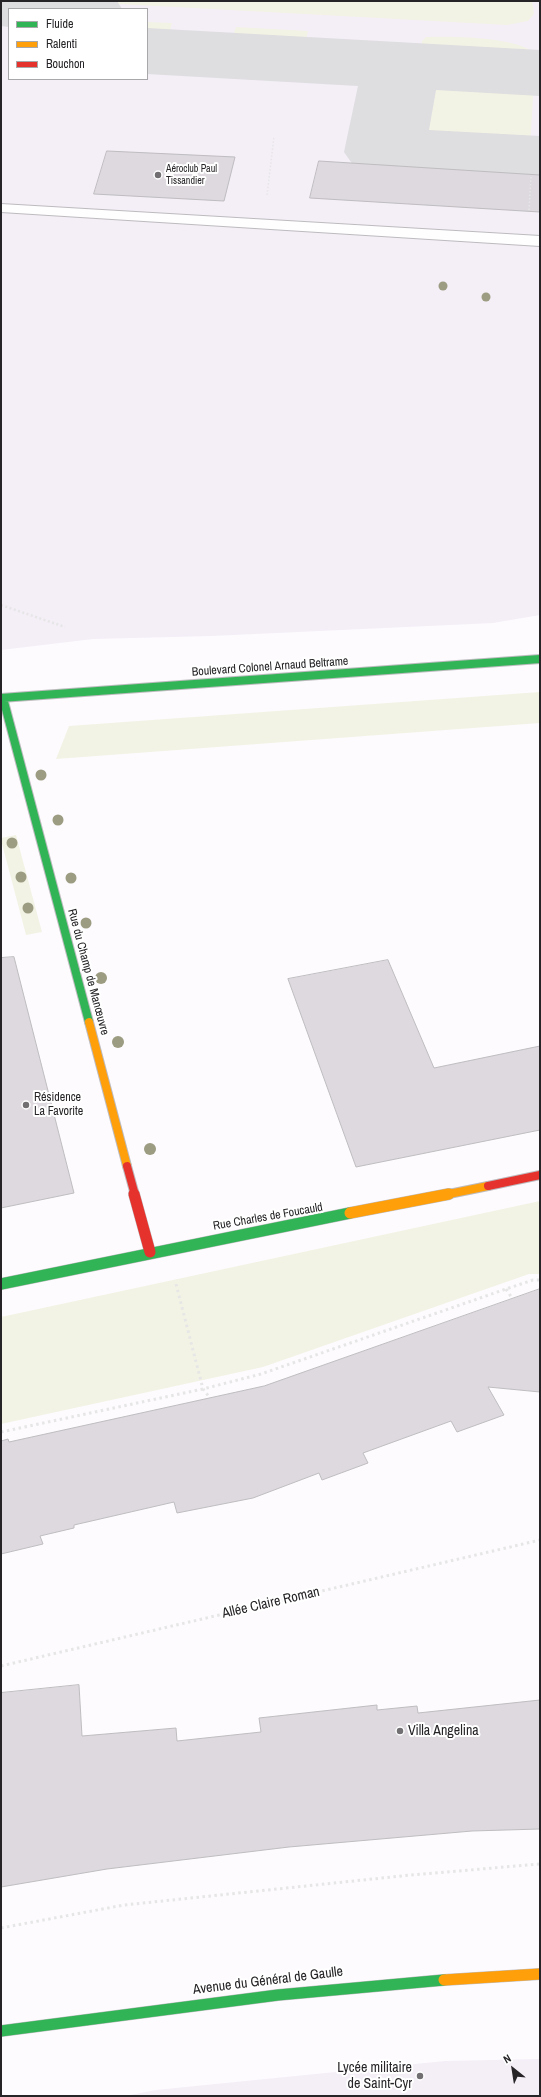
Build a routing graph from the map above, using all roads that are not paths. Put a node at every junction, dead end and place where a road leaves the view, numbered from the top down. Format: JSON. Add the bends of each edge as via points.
{"nodes":[{"id":1,"x":1,"y":208,"type":"edge"},
{"id":2,"x":540,"y":241,"type":"edge"},
{"id":3,"x":540,"y":659,"type":"edge"},
{"id":4,"x":2,"y":698,"type":"edge"},
{"id":5,"x":540,"y":1174,"type":"edge"},
{"id":6,"x":150,"y":1252,"type":"junction"},
{"id":7,"x":1,"y":1284,"type":"edge"},
{"id":8,"x":540,"y":1974,"type":"edge"},
{"id":9,"x":1,"y":2031,"type":"edge"}],
"edges":[{"from":1,"to":2,"type":"lane"},
{"from":3,"to":4,"type":"street","name":"Boulevard Colonel Arnaud Beltrame"},
{"from":4,"to":6,"type":"street","name":"Rue du Champ de Manœuvre"},
{"from":5,"to":6,"type":"street","name":"Rue Charles de Foucauld","via":[[276,1229]]},
{"from":6,"to":7,"type":"street","name":"Rue Charles de Foucauld"},
{"from":8,"to":9,"type":"street","name":"Avenue du Général de Gaulle","via":[[354,1986],[218,2001]]}]}
